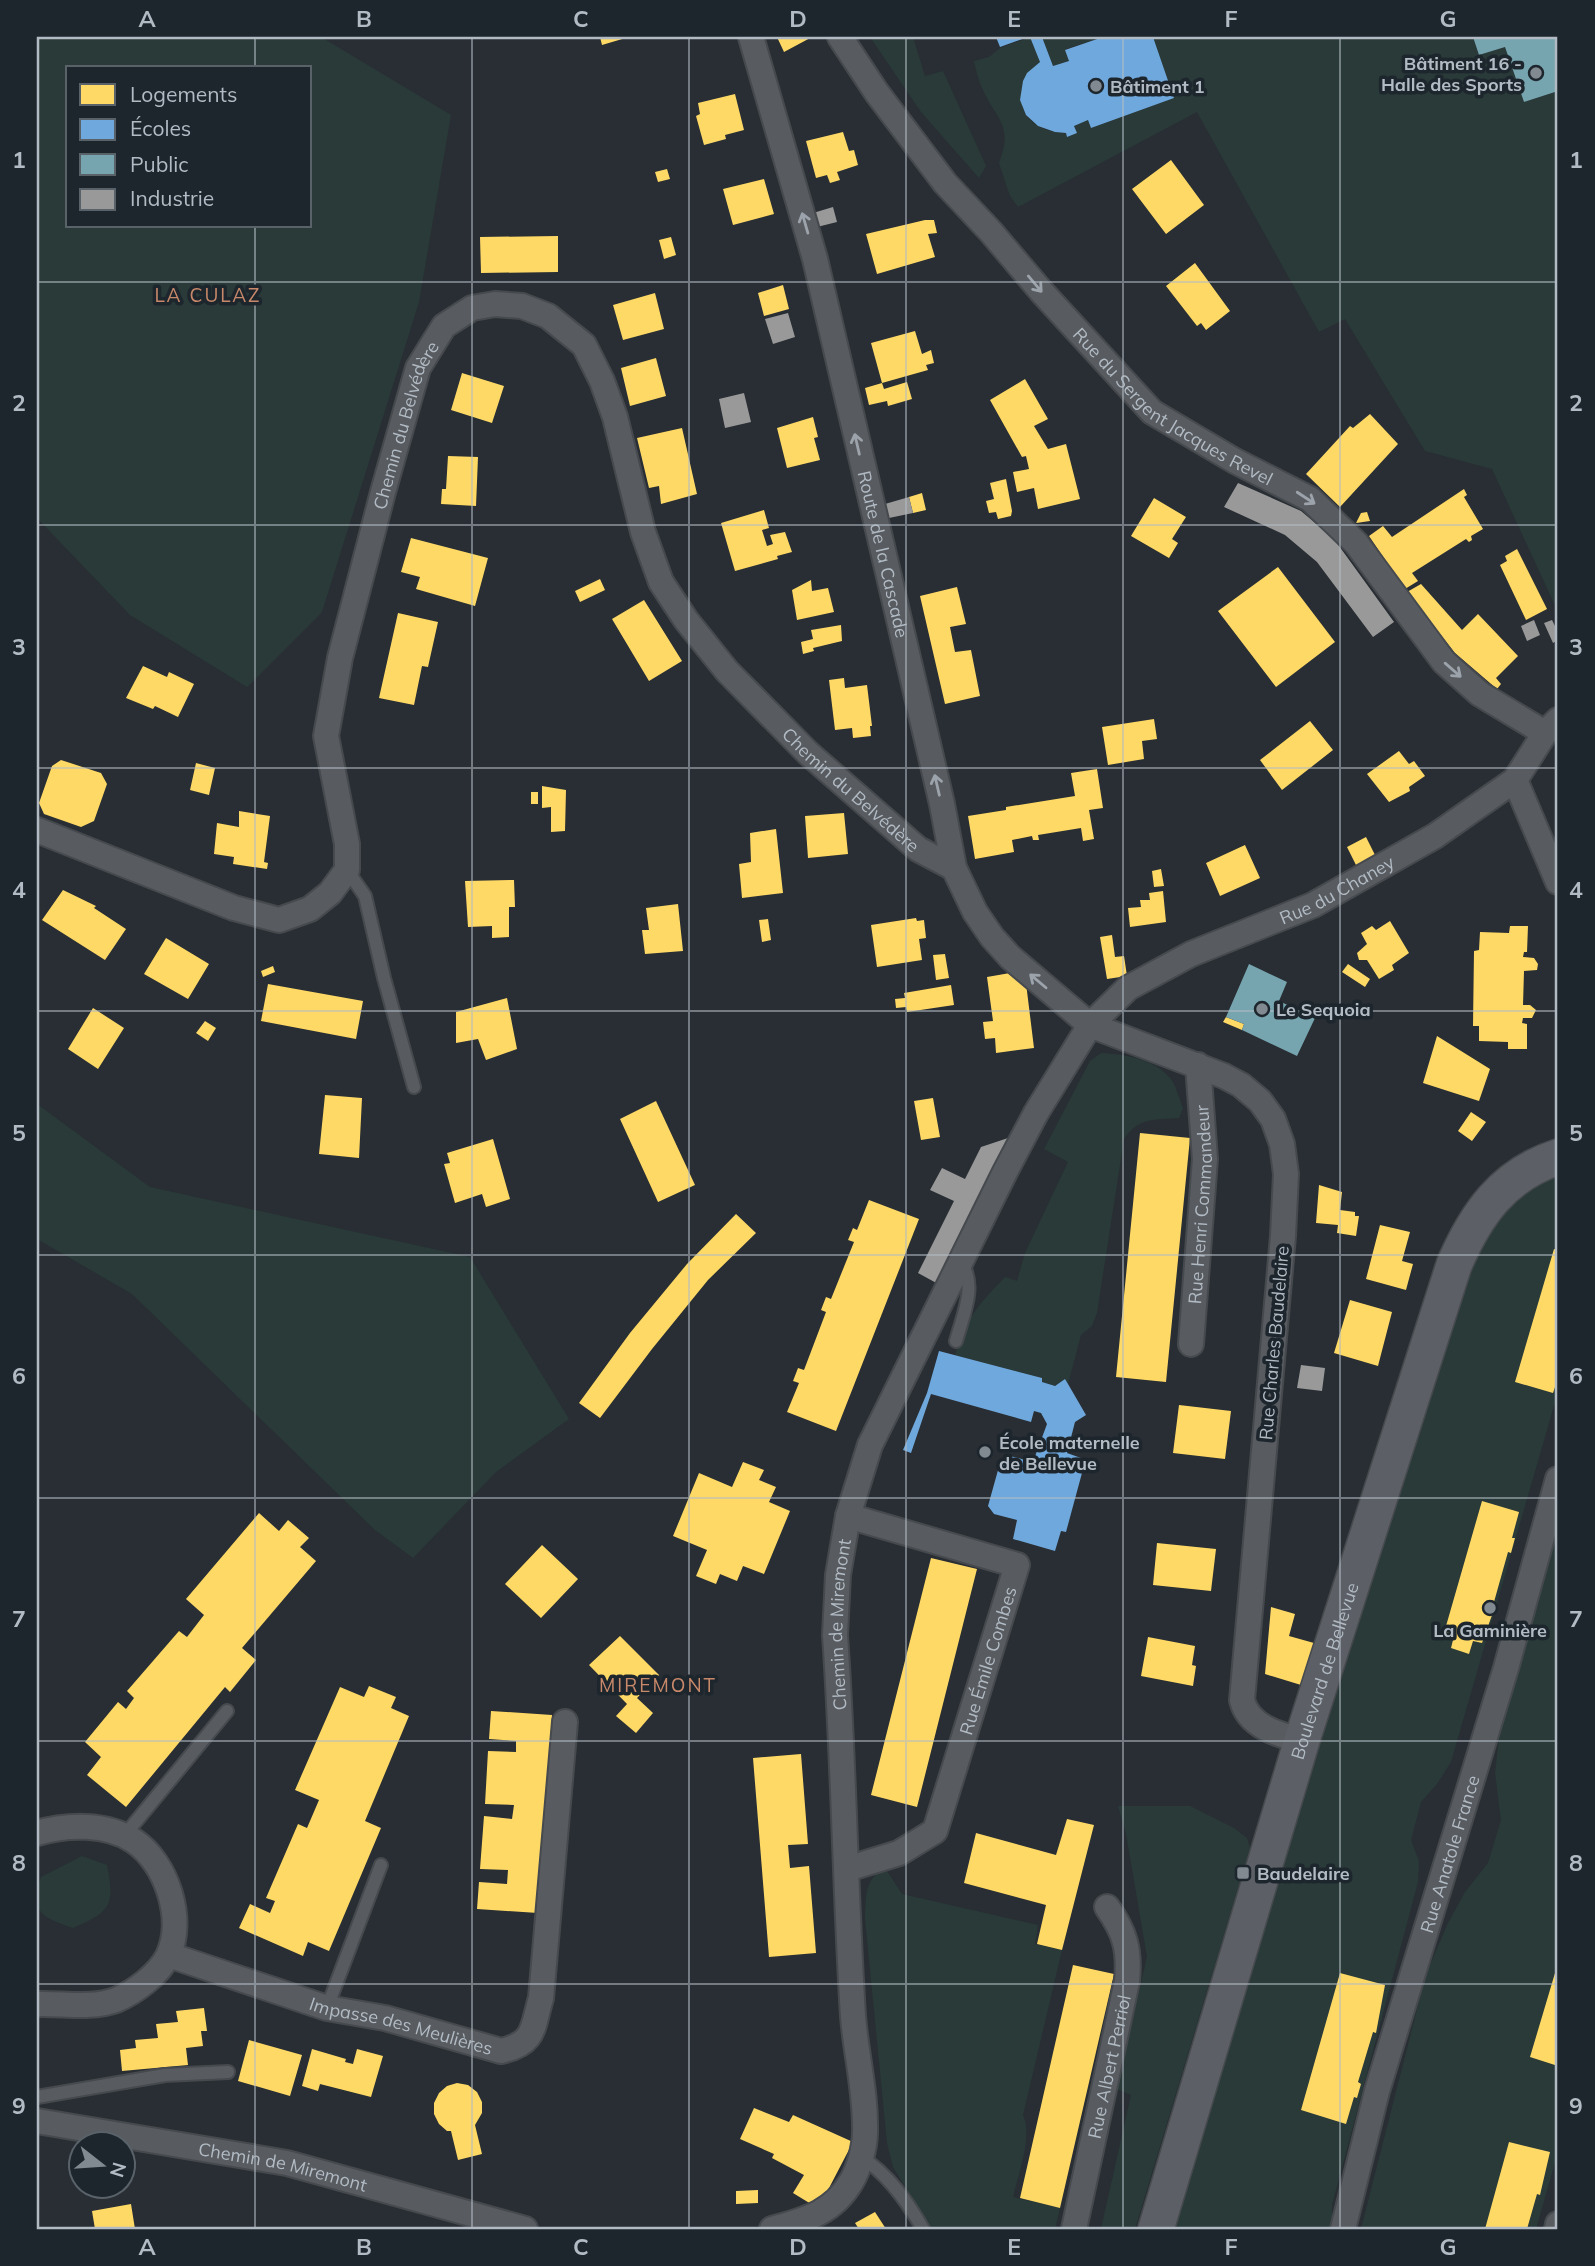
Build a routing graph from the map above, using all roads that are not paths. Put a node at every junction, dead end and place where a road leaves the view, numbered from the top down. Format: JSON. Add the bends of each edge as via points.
{"nodes":[{"id":1,"x":751,"y":37,"type":"edge"},
{"id":2,"x":839,"y":37,"type":"edge"},
{"id":3,"x":1552,"y":726,"type":"edge"},
{"id":4,"x":1515,"y":780,"type":"junction"},
{"id":5,"x":37,"y":830,"type":"edge"},
{"id":6,"x":954,"y":868,"type":"junction"},
{"id":7,"x":347,"y":870,"type":"junction"},
{"id":8,"x":1558,"y":882,"type":"edge"},
{"id":9,"x":1090,"y":1025,"type":"junction"},
{"id":10,"x":1198,"y":1065,"type":"junction"},
{"id":11,"x":414,"y":1087,"type":"dead end"},
{"id":12,"x":1555,"y":1160,"type":"edge"},
{"id":13,"x":960,"y":1261,"type":"junction"},
{"id":14,"x":956,"y":1340,"type":"dead end"},
{"id":15,"x":1191,"y":1344,"type":"dead end"},
{"id":16,"x":1558,"y":1479,"type":"edge"},
{"id":17,"x":848,"y":1516,"type":"junction"},
{"id":18,"x":227,"y":1711,"type":"dead end"},
{"id":19,"x":565,"y":1722,"type":"dead end"},
{"id":20,"x":1302,"y":1740,"type":"junction"},
{"id":21,"x":37,"y":1833,"type":"edge"},
{"id":22,"x":124,"y":1836,"type":"junction"},
{"id":23,"x":381,"y":1865,"type":"dead end"},
{"id":24,"x":847,"y":1869,"type":"junction"},
{"id":25,"x":1107,"y":1906,"type":"dead end"},
{"id":26,"x":169,"y":1955,"type":"junction"},
{"id":27,"x":37,"y":2004,"type":"edge"},
{"id":28,"x":327,"y":2008,"type":"junction"},
{"id":29,"x":228,"y":2072,"type":"dead end"},
{"id":30,"x":37,"y":2097,"type":"edge"},
{"id":31,"x":37,"y":2121,"type":"edge"},
{"id":32,"x":861,"y":2157,"type":"junction"},
{"id":33,"x":1558,"y":2224,"type":"edge"},
{"id":34,"x":525,"y":2229,"type":"edge"},
{"id":35,"x":772,"y":2229,"type":"edge"},
{"id":36,"x":923,"y":2229,"type":"edge"},
{"id":37,"x":1074,"y":2229,"type":"edge"},
{"id":38,"x":1156,"y":2229,"type":"edge"},
{"id":39,"x":1343,"y":2229,"type":"edge"},
{"id":40,"x":1557,"y":2229,"type":"edge"}],
"edges":[{"from":6,"to":1,"type":"street","name":"Route de la Cascade","one_way":true,"via":[[815,259]]},
{"from":2,"to":3,"type":"street","name":"Rue du Sergent Jacques Revel","one_way":true,"via":[[945,183],[1152,412],[1310,499],[1356,543],[1444,662],[1480,694]]},
{"from":3,"to":4,"type":"street","name":"Rue du Chaney"},
{"from":4,"to":8,"type":"street"},
{"from":4,"to":9,"type":"street","name":"Rue du Chaney","via":[[1435,836],[1313,905],[1191,954],[1128,988]]},
{"from":5,"to":7,"type":"street","via":[[221,903],[279,920],[310,909],[330,894]]},
{"from":6,"to":7,"type":"street","name":"Chemin du Belvédère","via":[[918,849],[808,753],[727,671],[661,582],[643,532],[615,417],[584,345],[548,316],[522,306],[495,304],[472,308],[444,326],[418,368],[383,492],[340,658],[326,736],[347,844]]},
{"from":9,"to":6,"type":"street","name":"Route de la Cascade","one_way":true,"via":[[992,937]]},
{"from":7,"to":11,"type":"lane","via":[[365,897]]},
{"from":9,"to":10,"type":"street","name":"Rue Charles Baudelaire"},
{"from":9,"to":13,"type":"street","name":"Chemin de Miremont","via":[[1036,1114]]},
{"from":10,"to":15,"type":"street","name":"Rue Henri Commandeur","via":[[1205,1159]]},
{"from":10,"to":20,"type":"street","name":"Rue Charles Baudelaire","via":[[1241,1085],[1260,1101],[1273,1119],[1283,1154],[1283,1236],[1242,1700],[1253,1720]]},
{"from":12,"to":20,"type":"main road","name":"Boulevard de Bellevue","via":[[1523,1172],[1503,1188],[1466,1237]]},
{"from":13,"to":14,"type":"lane","via":[[967,1270],[969,1290]]},
{"from":13,"to":17,"type":"street","name":"Chemin de Miremont","via":[[870,1445]]},
{"from":16,"to":39,"type":"street","name":"Rue Anatole France","via":[[1506,1668],[1377,2091]]},
{"from":17,"to":24,"type":"street","name":"Chemin de Miremont","via":[[838,1575],[835,1635]]},
{"from":17,"to":24,"type":"street","name":"Rue Émile Combes","via":[[1017,1565],[935,1831],[899,1853]]},
{"from":18,"to":22,"type":"lane"},
{"from":19,"to":28,"type":"street","name":"Impasse des Meulières","via":[[541,1998],[530,2036],[519,2047],[501,2051],[385,2018]]},
{"from":20,"to":38,"type":"main road","name":"Boulevard de Bellevue"},
{"from":21,"to":22,"type":"street","via":[[90,1827]]},
{"from":22,"to":26,"type":"street","via":[[151,1857],[168,1886],[174,1908]]},
{"from":23,"to":28,"type":"lane"},
{"from":24,"to":32,"type":"street","name":"Chemin de Miremont","via":[[853,2019],[864,2094]]},
{"from":25,"to":37,"type":"street","name":"Rue Albert Perriol","via":[[1122,1928],[1128,1981]]},
{"from":26,"to":27,"type":"street","via":[[135,1990],[115,2000],[94,2005]]},
{"from":26,"to":28,"type":"street","name":"Impasse des Meulières"},
{"from":29,"to":30,"type":"lane","via":[[165,2075]]},
{"from":31,"to":34,"type":"street","name":"Chemin de Miremont","via":[[287,2163]]},
{"from":32,"to":35,"type":"street","name":"Chemin de Miremont","via":[[851,2182],[831,2206],[815,2217]]},
{"from":32,"to":36,"type":"lane","via":[[891,2183]]},
{"from":33,"to":40,"type":"street"}]}
